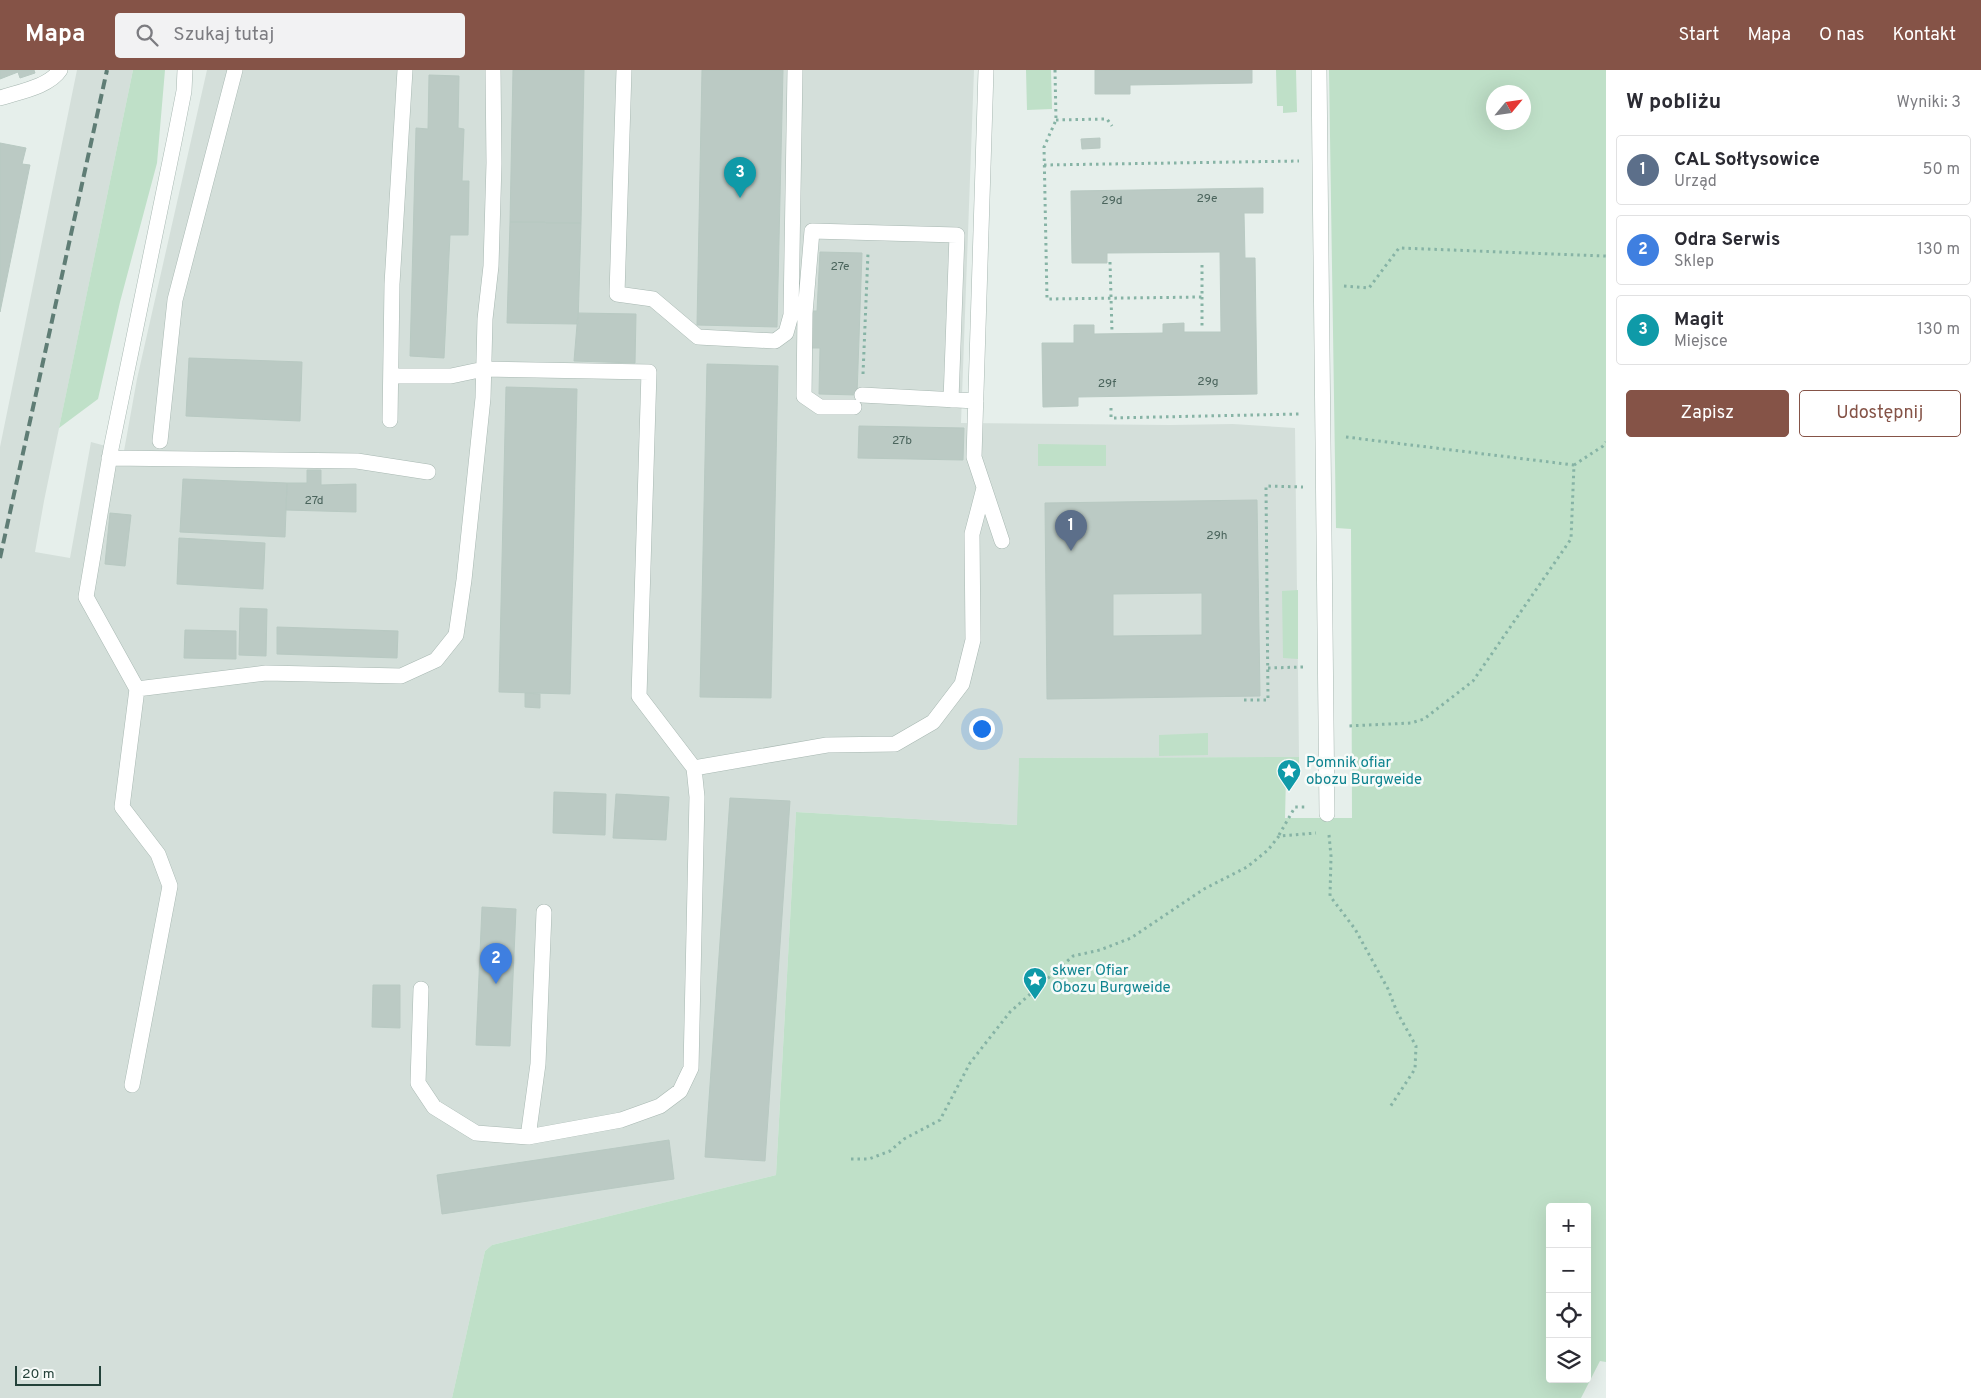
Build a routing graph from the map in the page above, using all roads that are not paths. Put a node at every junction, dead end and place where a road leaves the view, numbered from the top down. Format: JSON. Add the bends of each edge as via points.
{"nodes":[{"id":1,"x":60,"y":70,"type":"edge"},
{"id":2,"x":185,"y":70,"type":"edge"},
{"id":3,"x":235,"y":70,"type":"edge"},
{"id":4,"x":405,"y":70,"type":"edge"},
{"id":5,"x":493,"y":70,"type":"edge"},
{"id":6,"x":624,"y":70,"type":"edge"},
{"id":7,"x":794,"y":70,"type":"edge"},
{"id":8,"x":986,"y":70,"type":"edge"},
{"id":9,"x":1319,"y":70,"type":"edge"},
{"id":10,"x":0,"y":98,"type":"edge"},
{"id":11,"x":484,"y":369,"type":"junction"},
{"id":12,"x":391,"y":376,"type":"junction"},
{"id":13,"x":951,"y":400,"type":"junction"},
{"id":14,"x":976,"y":401,"type":"junction"},
{"id":15,"x":390,"y":420,"type":"dead end"},
{"id":16,"x":160,"y":441,"type":"dead end"},
{"id":17,"x":109,"y":458,"type":"junction"},
{"id":18,"x":428,"y":472,"type":"dead end"},
{"id":19,"x":984,"y":488,"type":"junction"},
{"id":20,"x":1002,"y":541,"type":"dead end"},
{"id":21,"x":138,"y":689,"type":"junction"},
{"id":22,"x":694,"y":768,"type":"junction"},
{"id":23,"x":1327,"y":814,"type":"road end"},
{"id":24,"x":544,"y":912,"type":"dead end"},
{"id":25,"x":422,"y":989,"type":"dead end"},
{"id":26,"x":132,"y":1085,"type":"dead end"},
{"id":27,"x":528,"y":1137,"type":"junction"}],
"edges":[{"from":1,"to":10,"type":"lane","via":[[46,82]]},
{"from":2,"to":17,"type":"lane","via":[[175,137]]},
{"from":3,"to":16,"type":"lane","via":[[175,300]]},
{"from":4,"to":12,"type":"lane","via":[[392,284]]},
{"from":5,"to":11,"type":"lane","via":[[494,163]]},
{"from":6,"to":7,"type":"lane","via":[[617,294],[653,299],[698,337],[775,341],[786,333],[791,314]]},
{"from":8,"to":14,"type":"lane"},
{"from":9,"to":23,"type":"lane"},
{"from":11,"to":12,"type":"lane","via":[[450,376]]},
{"from":11,"to":21,"type":"lane","via":[[476,471],[456,635],[436,660],[400,676],[266,673]]},
{"from":11,"to":22,"type":"lane","via":[[649,372],[639,696]]},
{"from":12,"to":15,"type":"lane"},
{"from":13,"to":13,"type":"lane","via":[[958,235],[812,231],[805,313],[804,396],[820,407],[858,401]]},
{"from":13,"to":14,"type":"lane"},
{"from":14,"to":19,"type":"lane","via":[[974,457]]},
{"from":17,"to":18,"type":"lane","via":[[357,461]]},
{"from":17,"to":21,"type":"lane","via":[[86,597]]},
{"from":19,"to":20,"type":"lane"},
{"from":19,"to":22,"type":"lane","via":[[972,534],[973,640],[962,684],[933,722],[895,744],[827,745]]},
{"from":21,"to":26,"type":"lane","via":[[122,806],[158,854],[170,886]]},
{"from":22,"to":27,"type":"lane","via":[[697,797],[691,1068],[680,1092],[660,1106],[621,1120]]},
{"from":24,"to":27,"type":"lane","via":[[538,1064]]},
{"from":25,"to":27,"type":"lane","via":[[418,1083],[434,1107],[476,1133]]}]}
